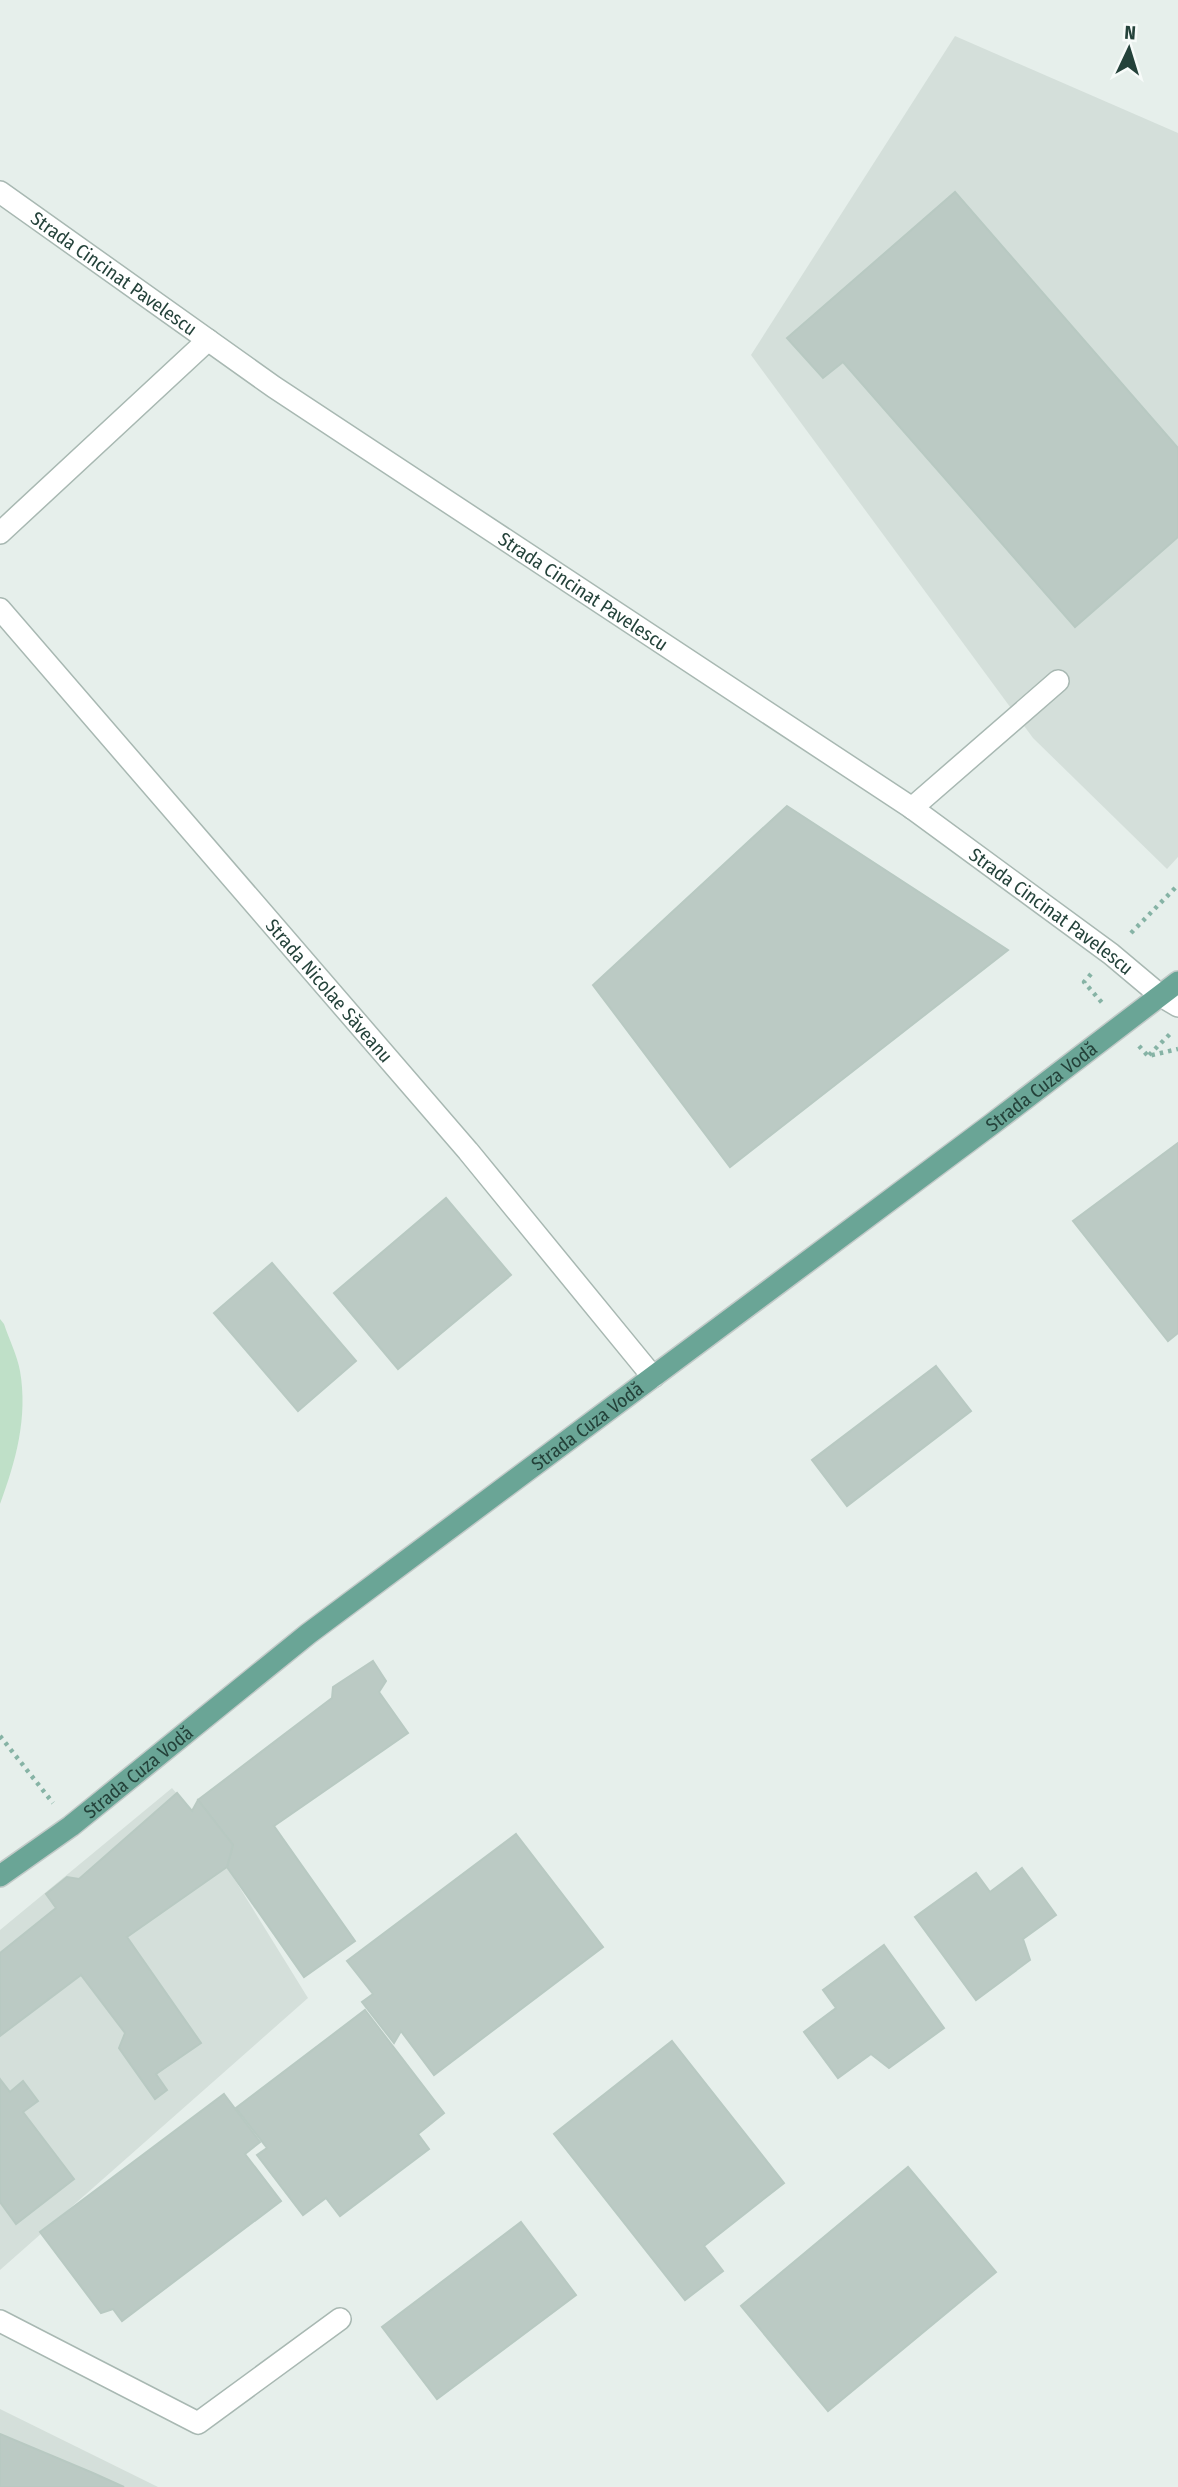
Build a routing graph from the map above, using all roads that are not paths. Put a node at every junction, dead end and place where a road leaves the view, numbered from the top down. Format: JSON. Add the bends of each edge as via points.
{"nodes":[{"id":1,"x":0,"y":192,"type":"edge"},
{"id":2,"x":208,"y":340,"type":"junction"},
{"id":3,"x":0,"y":533,"type":"edge"},
{"id":4,"x":0,"y":609,"type":"edge"},
{"id":5,"x":1058,"y":681,"type":"dead end"},
{"id":6,"x":912,"y":808,"type":"junction"},
{"id":7,"x":1178,"y":982,"type":"edge"},
{"id":8,"x":1169,"y":1001,"type":"edge"},
{"id":9,"x":653,"y":1377,"type":"junction"},
{"id":10,"x":0,"y":1875,"type":"edge"},
{"id":11,"x":340,"y":2319,"type":"dead end"},
{"id":12,"x":0,"y":2321,"type":"edge"}],
"edges":[{"from":1,"to":2,"type":"street","name":"Strada Cincinat Pavelescu"},
{"from":2,"to":3,"type":"street"},
{"from":2,"to":6,"type":"street","name":"Strada Cincinat Pavelescu"},
{"from":4,"to":9,"type":"street","name":"Strada Nicolae Săveanu","via":[[459,1140]]},
{"from":5,"to":6,"type":"street"},
{"from":6,"to":8,"type":"street","name":"Strada Cincinat Pavelescu"},
{"from":7,"to":8,"type":"main road","name":"Strada Cuza Vodă"},
{"from":8,"to":9,"type":"main road","name":"Strada Cuza Vodă"},
{"from":9,"to":10,"type":"main road","name":"Strada Cuza Vodă","via":[[307,1634],[71,1826]]},
{"from":11,"to":12,"type":"street","via":[[198,2423]]}]}
